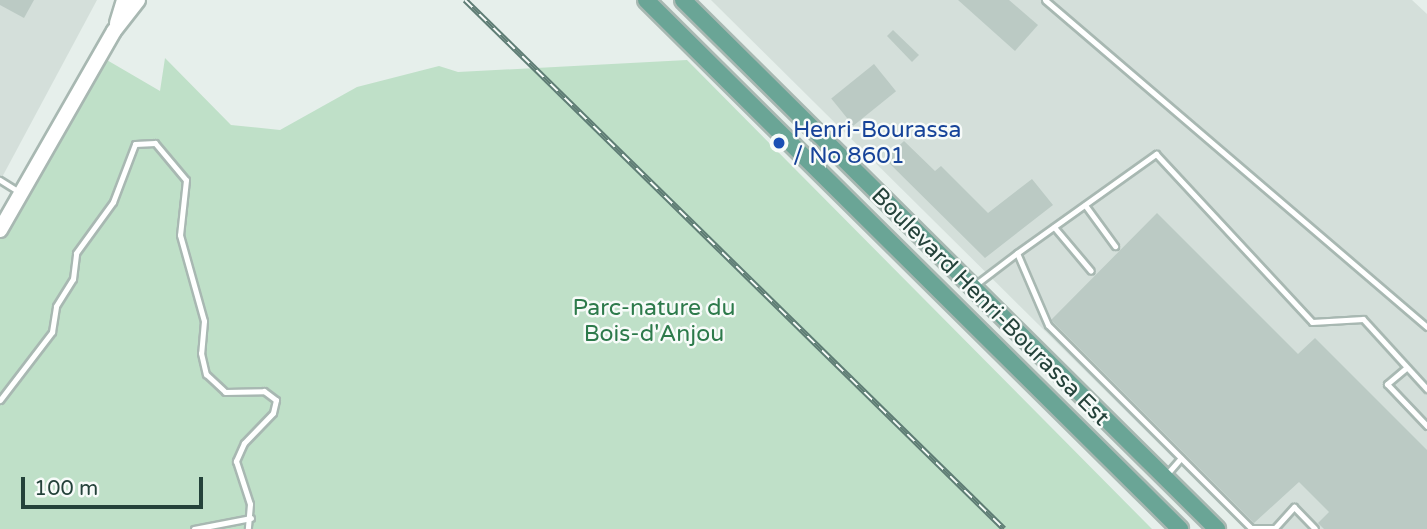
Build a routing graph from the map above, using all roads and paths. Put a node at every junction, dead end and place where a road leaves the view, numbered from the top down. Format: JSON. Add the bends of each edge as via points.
{"nodes":[{"id":1,"x":124,"y":0,"type":"edge"},
{"id":2,"x":138,"y":0,"type":"edge"},
{"id":3,"x":646,"y":0,"type":"edge"},
{"id":4,"x":683,"y":0,"type":"edge"},
{"id":5,"x":1045,"y":0,"type":"edge"},
{"id":6,"x":708,"y":23,"type":"junction"},
{"id":7,"x":114,"y":31,"type":"junction"},
{"id":8,"x":692,"y":44,"type":"junction"},
{"id":9,"x":0,"y":180,"type":"edge"},
{"id":10,"x":21,"y":193,"type":"junction"},
{"id":11,"x":1085,"y":205,"type":"junction"},
{"id":12,"x":1054,"y":228,"type":"junction"},
{"id":13,"x":0,"y":230,"type":"edge"},
{"id":14,"x":1115,"y":246,"type":"dead end"},
{"id":15,"x":1017,"y":253,"type":"junction"},
{"id":16,"x":959,"y":271,"type":"junction"},
{"id":17,"x":1091,"y":271,"type":"dead end"},
{"id":18,"x":975,"y":286,"type":"junction"},
{"id":19,"x":941,"y":291,"type":"junction"},
{"id":20,"x":1427,"y":327,"type":"edge"},
{"id":21,"x":1406,"y":368,"type":"junction"},
{"id":22,"x":1427,"y":389,"type":"edge"},
{"id":23,"x":0,"y":400,"type":"edge"},
{"id":24,"x":1427,"y":426,"type":"edge"},
{"id":25,"x":1181,"y":458,"type":"junction"},
{"id":26,"x":1165,"y":477,"type":"junction"},
{"id":27,"x":251,"y":518,"type":"junction"},
{"id":28,"x":194,"y":529,"type":"edge"},
{"id":29,"x":248,"y":529,"type":"edge"},
{"id":30,"x":1180,"y":529,"type":"edge"},
{"id":31,"x":1217,"y":529,"type":"edge"},
{"id":32,"x":1274,"y":529,"type":"edge"},
{"id":33,"x":1315,"y":529,"type":"edge"}],
"edges":[{"from":1,"to":7,"type":"street"},
{"from":2,"to":7,"type":"street"},
{"from":3,"to":8,"type":"main road","name":"Boulevard Henri-Bourassa Est"},
{"from":4,"to":6,"type":"main road","name":"Boulevard Henri-Bourassa Est"},
{"from":5,"to":20,"type":"lane"},
{"from":6,"to":8,"type":"lane"},
{"from":6,"to":16,"type":"main road","name":"Boulevard Henri-Bourassa Est"},
{"from":7,"to":10,"type":"street"},
{"from":8,"to":19,"type":"main road","name":"Boulevard Henri-Bourassa Est"},
{"from":9,"to":10,"type":"lane"},
{"from":10,"to":13,"type":"street"},
{"from":11,"to":12,"type":"lane"},
{"from":11,"to":14,"type":"lane"},
{"from":11,"to":21,"type":"lane","via":[[1156,154],[1312,322],[1363,319]]},
{"from":12,"to":15,"type":"lane"},
{"from":12,"to":17,"type":"lane"},
{"from":15,"to":18,"type":"lane"},
{"from":15,"to":25,"type":"lane","via":[[1048,326]]},
{"from":16,"to":18,"type":"main road","name":"Boulevard Henri-Bourassa Est"},
{"from":16,"to":19,"type":"lane"},
{"from":18,"to":26,"type":"main road","name":"Boulevard Henri-Bourassa Est"},
{"from":19,"to":30,"type":"main road","name":"Boulevard Henri-Bourassa Est"},
{"from":21,"to":22,"type":"lane"},
{"from":21,"to":24,"type":"lane","via":[[1387,384]]},
{"from":23,"to":27,"type":"lane","via":[[52,332],[56,306],[73,279],[76,253],[113,202],[135,144],[156,143],[186,180],[180,235],[204,321],[201,353],[206,374],[225,393],[264,391],[276,400],[273,413],[244,443],[236,461]]},
{"from":25,"to":26,"type":"lane"},
{"from":25,"to":32,"type":"lane","via":[[1251,528]]},
{"from":26,"to":31,"type":"main road","name":"Boulevard Henri-Bourassa Est"},
{"from":27,"to":28,"type":"lane"},
{"from":27,"to":29,"type":"lane"},
{"from":32,"to":33,"type":"lane","via":[[1294,507]]}]}
